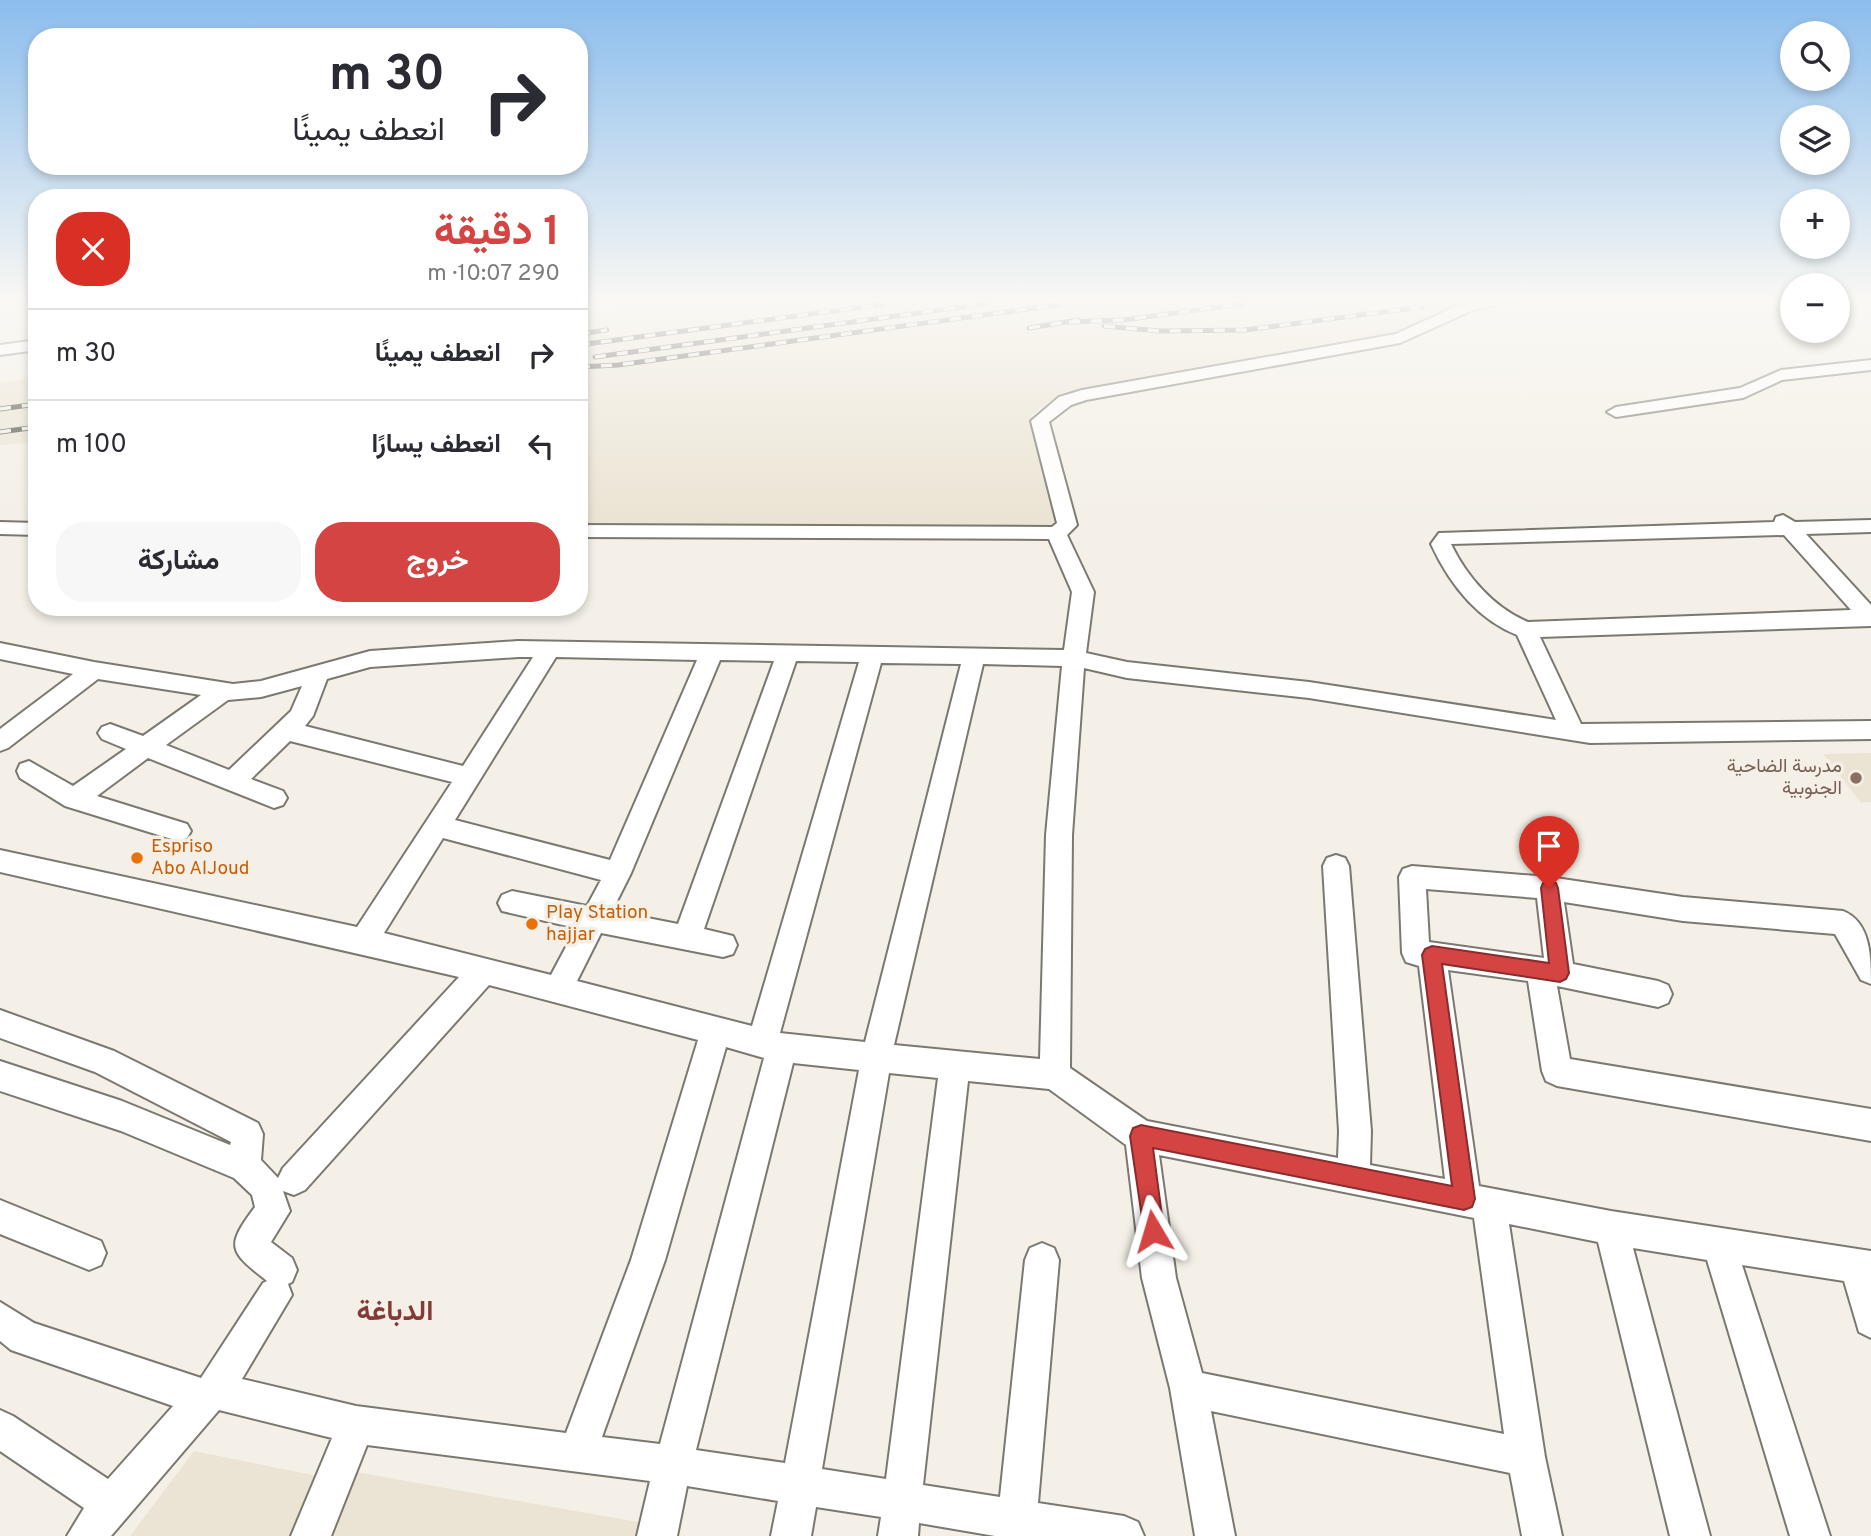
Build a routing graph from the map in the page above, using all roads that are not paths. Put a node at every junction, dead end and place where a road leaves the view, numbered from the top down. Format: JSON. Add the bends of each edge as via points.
{"nodes":[{"id":1,"x":1195,"y":375,"type":"edge"},
{"id":2,"x":1779,"y":375,"type":"edge"},
{"id":3,"x":1616,"y":412,"type":"dead end"},
{"id":4,"x":1871,"y":516,"type":"edge"},
{"id":5,"x":1871,"y":526,"type":"edge"},
{"id":6,"x":0,"y":528,"type":"edge"},
{"id":7,"x":1787,"y":528,"type":"junction"},
{"id":8,"x":28,"y":529,"type":"edge"},
{"id":9,"x":588,"y":531,"type":"edge"},
{"id":10,"x":1056,"y":533,"type":"junction"},
{"id":11,"x":1870,"y":617,"type":"edge"},
{"id":12,"x":1526,"y":630,"type":"junction"},
{"id":13,"x":550,"y":649,"type":"junction"},
{"id":14,"x":0,"y":651,"type":"edge"},
{"id":15,"x":712,"y":652,"type":"junction"},
{"id":16,"x":788,"y":653,"type":"junction"},
{"id":17,"x":872,"y":655,"type":"junction"},
{"id":18,"x":974,"y":656,"type":"junction"},
{"id":19,"x":1074,"y":658,"type":"junction"},
{"id":20,"x":94,"y":670,"type":"junction"},
{"id":21,"x":318,"y":674,"type":"junction"},
{"id":22,"x":224,"y":691,"type":"junction"},
{"id":23,"x":1871,"y":730,"type":"edge"},
{"id":24,"x":287,"y":731,"type":"junction"},
{"id":25,"x":1573,"y":731,"type":"junction"},
{"id":26,"x":110,"y":733,"type":"dead end"},
{"id":27,"x":0,"y":742,"type":"edge"},
{"id":28,"x":148,"y":747,"type":"junction"},
{"id":29,"x":29,"y":771,"type":"dead end"},
{"id":30,"x":468,"y":777,"type":"junction"},
{"id":31,"x":234,"y":780,"type":"junction"},
{"id":32,"x":274,"y":798,"type":"dead end"},
{"id":33,"x":74,"y":799,"type":"junction"},
{"id":34,"x":437,"y":826,"type":"junction"},
{"id":35,"x":178,"y":831,"type":"dead end"},
{"id":36,"x":0,"y":861,"type":"edge"},
{"id":37,"x":1336,"y":866,"type":"dead end"},
{"id":38,"x":618,"y":873,"type":"junction"},
{"id":39,"x":1549,"y":888,"type":"junction"},
{"id":40,"x":512,"y":903,"type":"dead end"},
{"id":41,"x":595,"y":919,"type":"junction"},
{"id":42,"x":687,"y":938,"type":"junction"},
{"id":43,"x":364,"y":941,"type":"junction"},
{"id":44,"x":723,"y":945,"type":"dead end"},
{"id":45,"x":1432,"y":955,"type":"junction"},
{"id":46,"x":483,"y":971,"type":"junction"},
{"id":47,"x":1871,"y":971,"type":"edge"},
{"id":48,"x":1550,"y":972,"type":"junction"},
{"id":49,"x":557,"y":991,"type":"junction"},
{"id":50,"x":1658,"y":993,"type":"dead end"},
{"id":51,"x":0,"y":1024,"type":"edge"},
{"id":52,"x":716,"y":1031,"type":"junction"},
{"id":53,"x":772,"y":1046,"type":"junction"},
{"id":54,"x":876,"y":1059,"type":"junction"},
{"id":55,"x":955,"y":1066,"type":"junction"},
{"id":56,"x":1055,"y":1075,"type":"junction"},
{"id":57,"x":0,"y":1076,"type":"edge"},
{"id":58,"x":1871,"y":1125,"type":"edge"},
{"id":59,"x":1141,"y":1136,"type":"junction"},
{"id":60,"x":245,"y":1167,"type":"junction"},
{"id":61,"x":1354,"y":1176,"type":"junction"},
{"id":62,"x":294,"y":1180,"type":"dead end"},
{"id":63,"x":1477,"y":1202,"type":"junction"},
{"id":64,"x":0,"y":1217,"type":"edge"},
{"id":65,"x":1611,"y":1228,"type":"junction"},
{"id":66,"x":1719,"y":1245,"type":"junction"},
{"id":67,"x":89,"y":1253,"type":"dead end"},
{"id":68,"x":1042,"y":1260,"type":"dead end"},
{"id":69,"x":1864,"y":1267,"type":"edge"},
{"id":70,"x":0,"y":1320,"type":"edge"},
{"id":71,"x":1871,"y":1320,"type":"edge"},
{"id":72,"x":1188,"y":1388,"type":"junction"},
{"id":73,"x":209,"y":1394,"type":"junction"},
{"id":74,"x":356,"y":1426,"type":"junction"},
{"id":75,"x":0,"y":1429,"type":"edge"},
{"id":76,"x":578,"y":1452,"type":"junction"},
{"id":77,"x":1525,"y":1457,"type":"junction"},
{"id":78,"x":673,"y":1465,"type":"junction"},
{"id":79,"x":800,"y":1484,"type":"junction"},
{"id":80,"x":111,"y":1504,"type":"junction"},
{"id":81,"x":900,"y":1518,"type":"edge"},
{"id":82,"x":1016,"y":1527,"type":"edge"},
{"id":83,"x":87,"y":1536,"type":"edge"},
{"id":84,"x":311,"y":1536,"type":"edge"},
{"id":85,"x":657,"y":1536,"type":"edge"},
{"id":86,"x":791,"y":1536,"type":"edge"},
{"id":87,"x":1124,"y":1536,"type":"edge"},
{"id":88,"x":1215,"y":1536,"type":"edge"},
{"id":89,"x":1542,"y":1536,"type":"edge"},
{"id":90,"x":1690,"y":1536,"type":"edge"},
{"id":91,"x":1810,"y":1536,"type":"edge"}],
"edges":[{"from":1,"to":10,"type":"street","via":[[1082,395],[1065,401],[1040,421],[1067,525]]},
{"from":2,"to":3,"type":"street","via":[[1743,393]]},
{"from":4,"to":7,"type":"street","via":[[1783,519]]},
{"from":5,"to":7,"type":"street"},
{"from":6,"to":8,"type":"street"},
{"from":7,"to":11,"type":"street"},
{"from":7,"to":12,"type":"street","via":[[1446,537],[1441,544],[1445,555],[1485,605]]},
{"from":9,"to":10,"type":"street"},
{"from":10,"to":19,"type":"street","via":[[1083,592]]},
{"from":11,"to":12,"type":"street"},
{"from":12,"to":25,"type":"street"},
{"from":13,"to":15,"type":"street"},
{"from":13,"to":21,"type":"street","via":[[387,657]]},
{"from":13,"to":30,"type":"street"},
{"from":14,"to":20,"type":"street"},
{"from":15,"to":16,"type":"street"},
{"from":15,"to":38,"type":"street"},
{"from":16,"to":17,"type":"street"},
{"from":16,"to":42,"type":"street"},
{"from":17,"to":18,"type":"street"},
{"from":17,"to":53,"type":"street"},
{"from":18,"to":19,"type":"street"},
{"from":18,"to":54,"type":"street"},
{"from":19,"to":25,"type":"street","via":[[1127,670],[1308,690]]},
{"from":19,"to":56,"type":"street","via":[[1059,835]]},
{"from":20,"to":22,"type":"street"},
{"from":20,"to":27,"type":"street"},
{"from":21,"to":22,"type":"street","via":[[261,690]]},
{"from":21,"to":24,"type":"street","via":[[301,716]]},
{"from":22,"to":28,"type":"street"},
{"from":23,"to":25,"type":"street"},
{"from":24,"to":30,"type":"street"},
{"from":24,"to":31,"type":"street"},
{"from":26,"to":28,"type":"street"},
{"from":28,"to":31,"type":"street"},
{"from":28,"to":33,"type":"street"},
{"from":29,"to":33,"type":"street"},
{"from":30,"to":34,"type":"street"},
{"from":31,"to":32,"type":"street"},
{"from":33,"to":35,"type":"street"},
{"from":34,"to":38,"type":"street"},
{"from":34,"to":43,"type":"street"},
{"from":36,"to":43,"type":"street"},
{"from":37,"to":61,"type":"street","via":[[1355,1131]]},
{"from":38,"to":41,"type":"street"},
{"from":39,"to":45,"type":"street","via":[[1412,877],[1416,953]]},
{"from":39,"to":47,"type":"street","via":[[1683,909],[1843,923]]},
{"from":39,"to":48,"type":"street"},
{"from":40,"to":41,"type":"street"},
{"from":41,"to":42,"type":"street"},
{"from":41,"to":49,"type":"street"},
{"from":42,"to":44,"type":"street"},
{"from":43,"to":46,"type":"street"},
{"from":45,"to":48,"type":"street"},
{"from":45,"to":63,"type":"street"},
{"from":46,"to":49,"type":"street"},
{"from":46,"to":62,"type":"street"},
{"from":48,"to":50,"type":"street"},
{"from":48,"to":58,"type":"street","via":[[1557,1071]]},
{"from":49,"to":52,"type":"street"},
{"from":51,"to":60,"type":"street","via":[[103,1061],[247,1134]]},
{"from":52,"to":53,"type":"street"},
{"from":52,"to":76,"type":"street","via":[[648,1260]]},
{"from":53,"to":54,"type":"street"},
{"from":53,"to":78,"type":"street"},
{"from":54,"to":55,"type":"street"},
{"from":54,"to":79,"type":"street"},
{"from":55,"to":56,"type":"street"},
{"from":55,"to":81,"type":"street"},
{"from":56,"to":59,"type":"street"},
{"from":57,"to":60,"type":"street","via":[[122,1116]]},
{"from":59,"to":61,"type":"street"},
{"from":59,"to":72,"type":"street","via":[[1159,1278]]},
{"from":60,"to":73,"type":"street","via":[[265,1185],[273,1211],[251,1241],[252,1248],[278,1282]]},
{"from":61,"to":63,"type":"street"},
{"from":63,"to":65,"type":"street"},
{"from":63,"to":77,"type":"street"},
{"from":64,"to":67,"type":"street"},
{"from":65,"to":66,"type":"street"},
{"from":65,"to":90,"type":"street"},
{"from":66,"to":69,"type":"street"},
{"from":66,"to":91,"type":"street"},
{"from":68,"to":82,"type":"street"},
{"from":69,"to":71,"type":"street"},
{"from":70,"to":73,"type":"street","via":[[24,1336]]},
{"from":72,"to":77,"type":"street"},
{"from":72,"to":88,"type":"street"},
{"from":73,"to":74,"type":"street"},
{"from":73,"to":80,"type":"street"},
{"from":74,"to":76,"type":"street"},
{"from":74,"to":84,"type":"street"},
{"from":75,"to":80,"type":"street"},
{"from":76,"to":78,"type":"street"},
{"from":77,"to":89,"type":"street"},
{"from":78,"to":79,"type":"street"},
{"from":78,"to":85,"type":"street"},
{"from":79,"to":81,"type":"street"},
{"from":79,"to":86,"type":"street"},
{"from":80,"to":83,"type":"street"},
{"from":81,"to":82,"type":"street"},
{"from":82,"to":87,"type":"street"}]}
